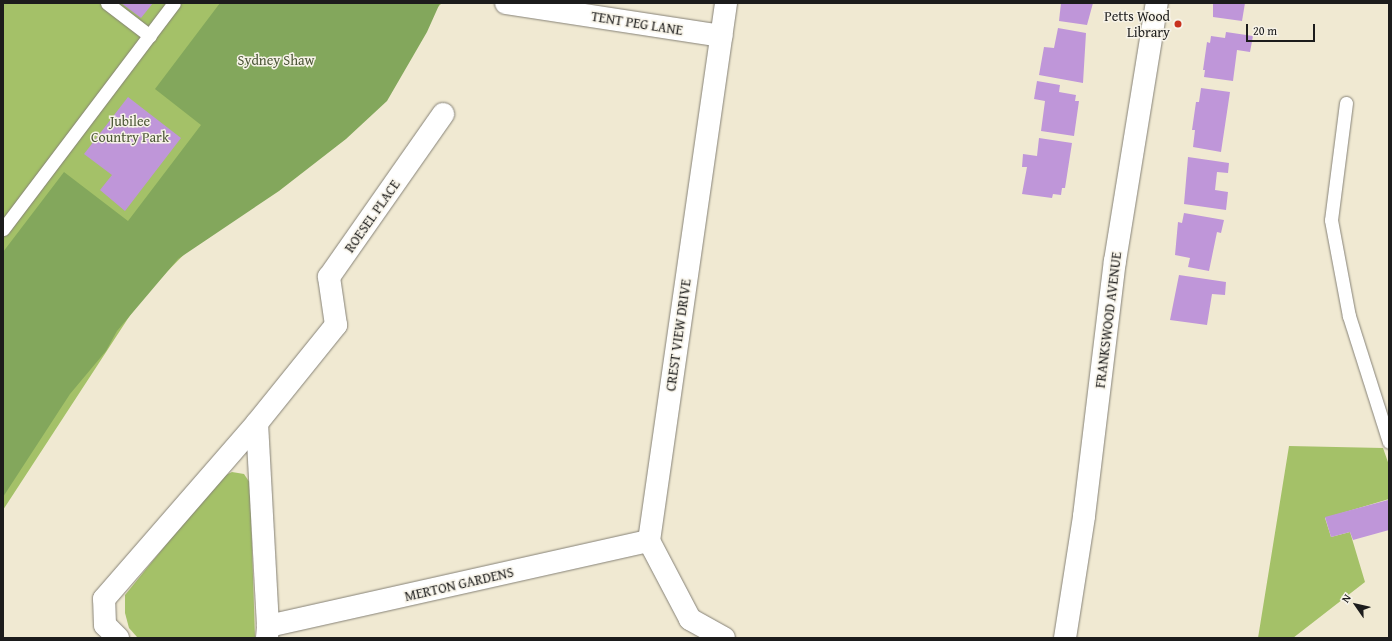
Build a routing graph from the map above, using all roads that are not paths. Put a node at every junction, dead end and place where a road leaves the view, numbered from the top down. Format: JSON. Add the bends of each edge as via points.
{"nodes":[{"id":1,"x":107,"y":3,"type":"edge"},
{"id":2,"x":174,"y":3,"type":"edge"},
{"id":3,"x":506,"y":3,"type":"edge"},
{"id":4,"x":726,"y":3,"type":"edge"},
{"id":5,"x":1157,"y":3,"type":"edge"},
{"id":6,"x":150,"y":36,"type":"junction"},
{"id":7,"x":721,"y":36,"type":"junction"},
{"id":8,"x":1346,"y":103,"type":"dead end"},
{"id":9,"x":443,"y":114,"type":"dead end"},
{"id":10,"x":3,"y":230,"type":"edge"},
{"id":11,"x":257,"y":423,"type":"junction"},
{"id":12,"x":1389,"y":442,"type":"edge"},
{"id":13,"x":649,"y":541,"type":"junction"},
{"id":14,"x":268,"y":632,"type":"edge"},
{"id":15,"x":118,"y":638,"type":"edge"},
{"id":16,"x":724,"y":638,"type":"edge"},
{"id":17,"x":1065,"y":638,"type":"edge"}],
"edges":[{"from":1,"to":6,"type":"lane"},
{"from":2,"to":6,"type":"lane"},
{"from":3,"to":7,"type":"street","name":"TENT PEG LANE"},
{"from":4,"to":7,"type":"street","name":"CREST VIEW DRIVE"},
{"from":5,"to":17,"type":"street","name":"FRANKSWOOD AVENUE","via":[[1115,261],[1084,516]]},
{"from":6,"to":10,"type":"lane"},
{"from":7,"to":13,"type":"street","name":"CREST VIEW DRIVE"},
{"from":8,"to":12,"type":"lane","via":[[1331,220],[1349,316]]},
{"from":9,"to":11,"type":"street","name":"ROESEL PLACE","via":[[329,277],[336,325]]},
{"from":11,"to":14,"type":"street","name":"MERTON GARDENS"},
{"from":11,"to":15,"type":"street","via":[[104,599],[105,625]]},
{"from":13,"to":14,"type":"street","name":"MERTON GARDENS"},
{"from":13,"to":16,"type":"street","via":[[690,619]]}]}
